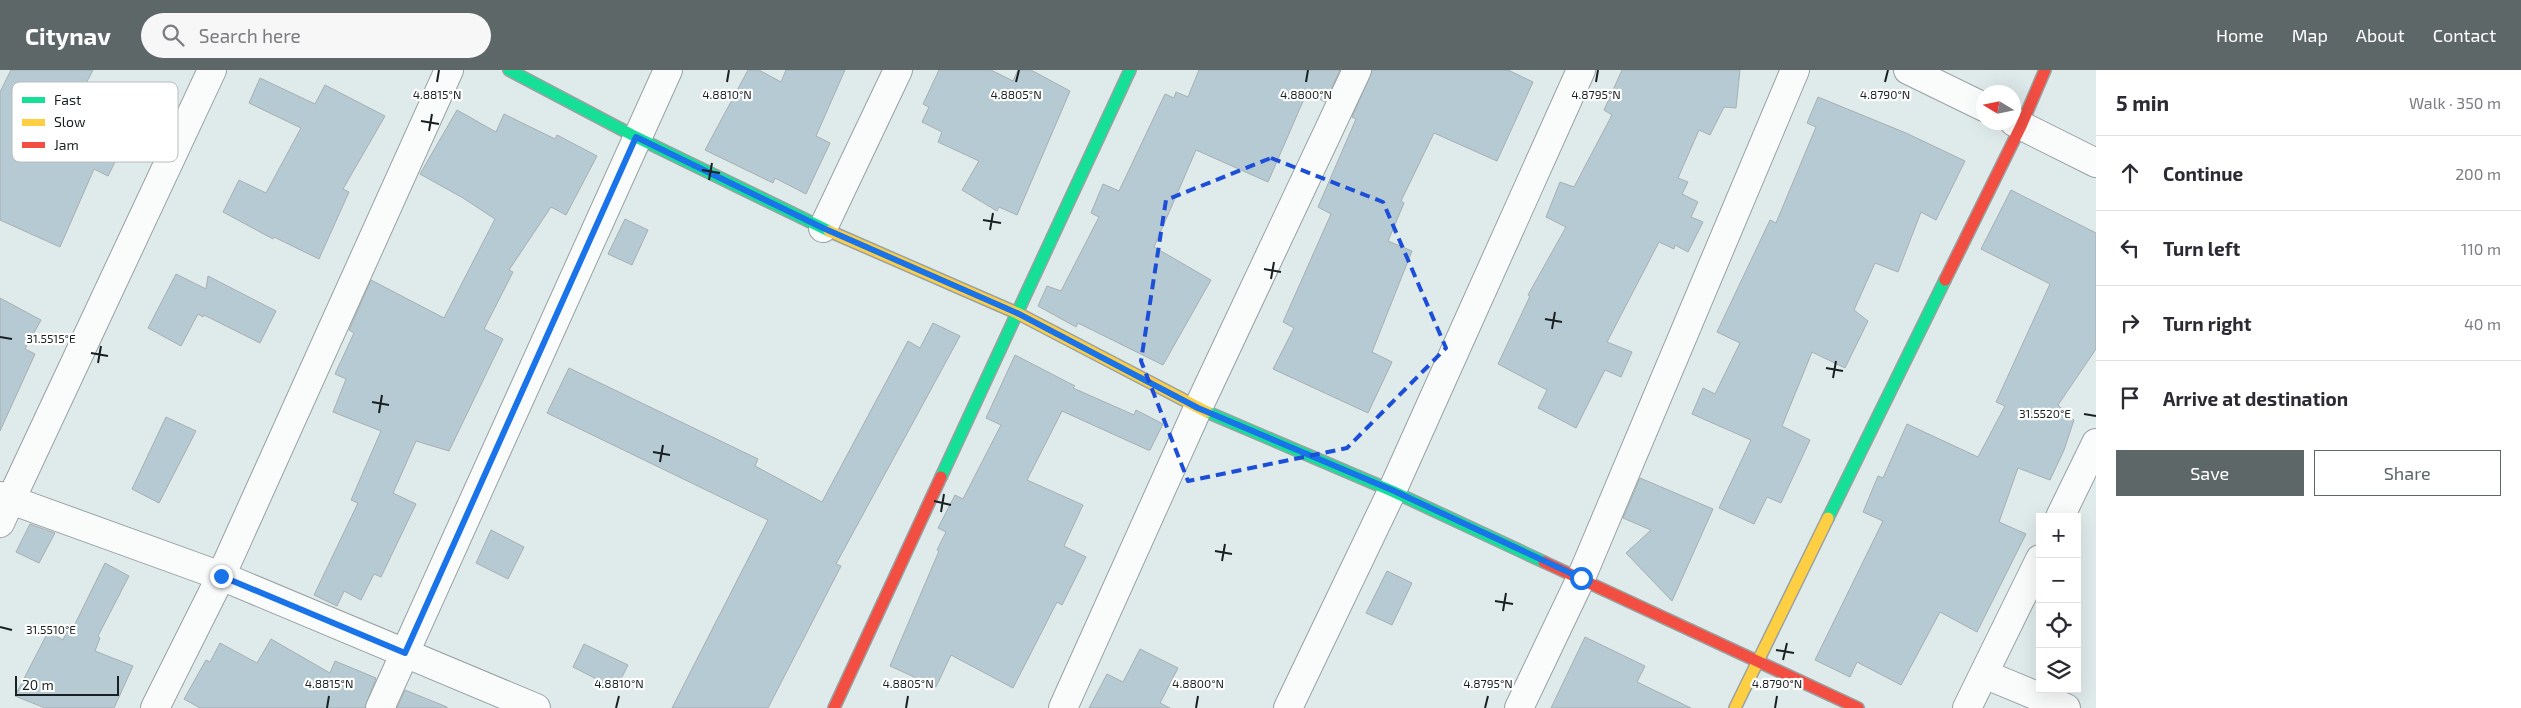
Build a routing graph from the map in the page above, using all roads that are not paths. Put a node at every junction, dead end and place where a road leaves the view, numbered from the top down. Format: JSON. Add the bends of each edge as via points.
{"nodes":[{"id":1,"x":212,"y":70,"type":"edge"},
{"id":2,"x":449,"y":70,"type":"edge"},
{"id":3,"x":509,"y":70,"type":"edge"},
{"id":4,"x":668,"y":70,"type":"edge"},
{"id":5,"x":898,"y":70,"type":"edge"},
{"id":6,"x":1130,"y":70,"type":"edge"},
{"id":7,"x":1357,"y":70,"type":"edge"},
{"id":8,"x":1581,"y":70,"type":"edge"},
{"id":9,"x":1795,"y":70,"type":"edge"},
{"id":10,"x":1908,"y":70,"type":"edge"},
{"id":11,"x":2045,"y":70,"type":"edge"},
{"id":12,"x":1976,"y":103,"type":"edge"},
{"id":13,"x":2021,"y":116,"type":"edge"},
{"id":14,"x":2021,"y":126,"type":"edge"},
{"id":15,"x":2014,"y":130,"type":"edge"},
{"id":16,"x":636,"y":137,"type":"junction"},
{"id":17,"x":178,"y":141,"type":"edge"},
{"id":18,"x":168,"y":162,"type":"edge"},
{"id":19,"x":2096,"y":163,"type":"edge"},
{"id":20,"x":823,"y":228,"type":"junction"},
{"id":21,"x":1017,"y":313,"type":"junction"},
{"id":22,"x":1198,"y":408,"type":"junction"},
{"id":23,"x":2096,"y":442,"type":"edge"},
{"id":24,"x":1392,"y":490,"type":"junction"},
{"id":25,"x":4,"y":506,"type":"edge"},
{"id":26,"x":2062,"y":513,"type":"edge"},
{"id":27,"x":2036,"y":567,"type":"edge"},
{"id":28,"x":221,"y":576,"type":"junction"},
{"id":29,"x":1581,"y":578,"type":"junction"},
{"id":30,"x":405,"y":653,"type":"junction"},
{"id":31,"x":1756,"y":661,"type":"junction"},
{"id":32,"x":1984,"y":674,"type":"junction"},
{"id":33,"x":155,"y":708,"type":"edge"},
{"id":34,"x":380,"y":708,"type":"edge"},
{"id":35,"x":536,"y":708,"type":"edge"},
{"id":36,"x":834,"y":708,"type":"edge"},
{"id":37,"x":1063,"y":708,"type":"edge"},
{"id":38,"x":1288,"y":708,"type":"edge"},
{"id":39,"x":1519,"y":708,"type":"edge"},
{"id":40,"x":1734,"y":708,"type":"edge"},
{"id":41,"x":1858,"y":708,"type":"edge"},
{"id":42,"x":1967,"y":708,"type":"edge"},
{"id":43,"x":2066,"y":708,"type":"edge"}],
"edges":[{"from":1,"to":17,"type":"street"},
{"from":2,"to":28,"type":"street"},
{"from":3,"to":16,"type":"street"},
{"from":4,"to":16,"type":"street"},
{"from":5,"to":20,"type":"street"},
{"from":6,"to":21,"type":"street"},
{"from":7,"to":22,"type":"street"},
{"from":8,"to":24,"type":"street"},
{"from":9,"to":29,"type":"street"},
{"from":10,"to":12,"type":"street"},
{"from":11,"to":13,"type":"street"},
{"from":14,"to":19,"type":"street"},
{"from":15,"to":31,"type":"street"},
{"from":16,"to":20,"type":"street"},
{"from":16,"to":30,"type":"street"},
{"from":18,"to":25,"type":"street"},
{"from":20,"to":21,"type":"street"},
{"from":21,"to":22,"type":"street"},
{"from":21,"to":36,"type":"street"},
{"from":22,"to":24,"type":"street"},
{"from":22,"to":37,"type":"street"},
{"from":23,"to":26,"type":"street"},
{"from":24,"to":29,"type":"street"},
{"from":24,"to":38,"type":"street"},
{"from":25,"to":28,"type":"street"},
{"from":27,"to":32,"type":"street"},
{"from":28,"to":30,"type":"street"},
{"from":28,"to":33,"type":"street"},
{"from":29,"to":31,"type":"street"},
{"from":29,"to":39,"type":"street"},
{"from":30,"to":34,"type":"street"},
{"from":30,"to":35,"type":"street"},
{"from":31,"to":40,"type":"street"},
{"from":31,"to":41,"type":"street"},
{"from":32,"to":42,"type":"street"},
{"from":32,"to":43,"type":"street"}]}
